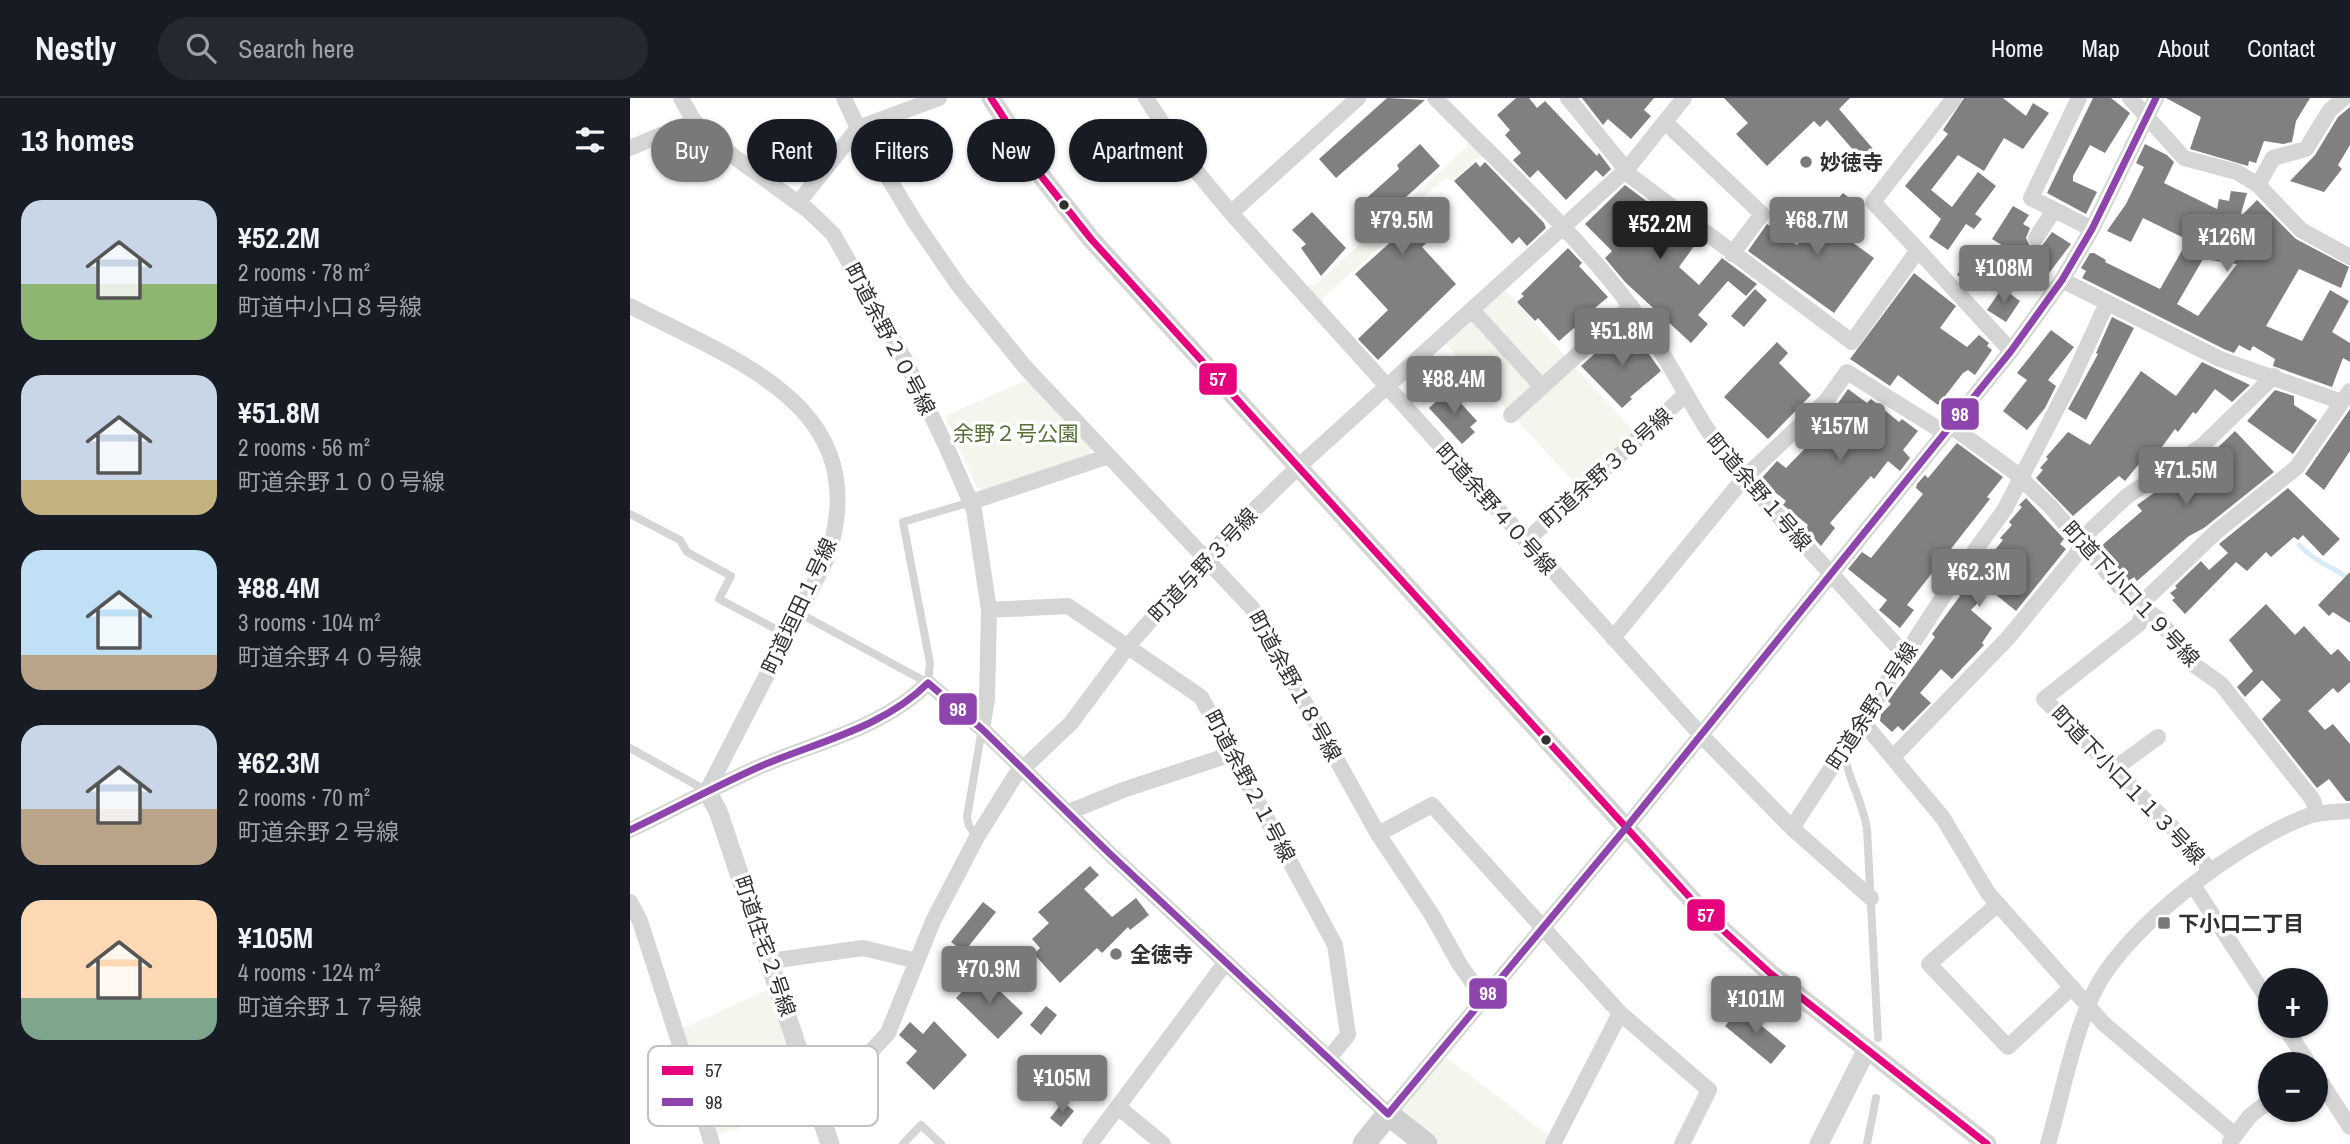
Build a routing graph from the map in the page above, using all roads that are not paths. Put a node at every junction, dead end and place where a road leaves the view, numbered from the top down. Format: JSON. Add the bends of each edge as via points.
{"nodes":[{"id":1,"x":681,"y":98,"type":"edge"},
{"id":2,"x":844,"y":98,"type":"edge"},
{"id":3,"x":939,"y":98,"type":"edge"},
{"id":4,"x":990,"y":98,"type":"edge"},
{"id":5,"x":1146,"y":98,"type":"edge"},
{"id":6,"x":1358,"y":98,"type":"edge"},
{"id":7,"x":1435,"y":98,"type":"edge"},
{"id":8,"x":1568,"y":98,"type":"edge"},
{"id":9,"x":1684,"y":98,"type":"edge"},
{"id":10,"x":1954,"y":98,"type":"edge"},
{"id":11,"x":2079,"y":98,"type":"edge"},
{"id":12,"x":2130,"y":98,"type":"edge"},
{"id":13,"x":2156,"y":98,"type":"edge"},
{"id":14,"x":2344,"y":98,"type":"edge"},
{"id":15,"x":2147,"y":116,"type":"junction"},
{"id":16,"x":693,"y":119,"type":"edge"},
{"id":17,"x":854,"y":119,"type":"edge"},
{"id":18,"x":882,"y":119,"type":"edge"},
{"id":19,"x":1665,"y":123,"type":"junction"},
{"id":20,"x":851,"y":137,"type":"edge"},
{"id":21,"x":651,"y":139,"type":"edge"},
{"id":22,"x":630,"y":148,"type":"edge"},
{"id":23,"x":733,"y":156,"type":"edge"},
{"id":24,"x":1627,"y":169,"type":"junction"},
{"id":25,"x":891,"y":182,"type":"edge"},
{"id":26,"x":2258,"y":185,"type":"junction"},
{"id":27,"x":798,"y":203,"type":"junction"},
{"id":28,"x":2054,"y":210,"type":"junction"},
{"id":29,"x":1231,"y":213,"type":"junction"},
{"id":30,"x":1563,"y":229,"type":"junction"},
{"id":31,"x":2092,"y":229,"type":"junction"},
{"id":32,"x":2036,"y":238,"type":"dead end"},
{"id":33,"x":1918,"y":250,"type":"junction"},
{"id":34,"x":1732,"y":254,"type":"junction"},
{"id":35,"x":2350,"y":257,"type":"edge"},
{"id":36,"x":2062,"y":280,"type":"junction"},
{"id":37,"x":2107,"y":303,"type":"junction"},
{"id":38,"x":630,"y":306,"type":"edge"},
{"id":39,"x":1631,"y":306,"type":"junction"},
{"id":40,"x":1472,"y":310,"type":"junction"},
{"id":41,"x":2011,"y":351,"type":"junction"},
{"id":42,"x":2274,"y":376,"type":"junction"},
{"id":43,"x":1386,"y":387,"type":"junction"},
{"id":44,"x":1542,"y":387,"type":"junction"},
{"id":45,"x":1686,"y":394,"type":"junction"},
{"id":46,"x":2346,"y":397,"type":"edge"},
{"id":47,"x":1511,"y":415,"type":"dead end"},
{"id":48,"x":1948,"y":430,"type":"junction"},
{"id":49,"x":1109,"y":456,"type":"junction"},
{"id":50,"x":1298,"y":467,"type":"junction"},
{"id":51,"x":1744,"y":478,"type":"junction"},
{"id":52,"x":2020,"y":478,"type":"junction"},
{"id":53,"x":971,"y":502,"type":"junction"},
{"id":54,"x":630,"y":514,"type":"edge"},
{"id":55,"x":1526,"y":541,"type":"junction"},
{"id":56,"x":2083,"y":542,"type":"junction"},
{"id":57,"x":1205,"y":558,"type":"junction"},
{"id":58,"x":1831,"y":575,"type":"junction"},
{"id":59,"x":2144,"y":609,"type":"junction"},
{"id":60,"x":989,"y":610,"type":"junction"},
{"id":61,"x":799,"y":613,"type":"junction"},
{"id":62,"x":787,"y":635,"type":"junction"},
{"id":63,"x":1614,"y":639,"type":"junction"},
{"id":64,"x":1129,"y":645,"type":"junction"},
{"id":65,"x":1905,"y":655,"type":"junction"},
{"id":66,"x":928,"y":683,"type":"junction"},
{"id":67,"x":1862,"y":721,"type":"junction"},
{"id":68,"x":982,"y":729,"type":"junction"},
{"id":69,"x":1701,"y":735,"type":"junction"},
{"id":70,"x":2158,"y":737,"type":"dead end"},
{"id":71,"x":630,"y":748,"type":"edge"},
{"id":72,"x":1844,"y":748,"type":"junction"},
{"id":73,"x":1232,"y":754,"type":"junction"},
{"id":74,"x":1893,"y":757,"type":"junction"},
{"id":75,"x":2113,"y":769,"type":"junction"},
{"id":76,"x":1023,"y":770,"type":"junction"},
{"id":77,"x":707,"y":791,"type":"junction"},
{"id":78,"x":2350,"y":811,"type":"edge"},
{"id":79,"x":1069,"y":812,"type":"junction"},
{"id":80,"x":2317,"y":814,"type":"junction"},
{"id":81,"x":1792,"y":828,"type":"junction"},
{"id":82,"x":1625,"y":829,"type":"junction"},
{"id":83,"x":630,"y":830,"type":"edge"},
{"id":84,"x":1378,"y":834,"type":"junction"},
{"id":85,"x":977,"y":837,"type":"junction"},
{"id":86,"x":2211,"y":871,"type":"junction"},
{"id":87,"x":2193,"y":885,"type":"junction"},
{"id":88,"x":1871,"y":898,"type":"junction"},
{"id":89,"x":630,"y":902,"type":"edge"},
{"id":90,"x":1998,"y":904,"type":"junction"},
{"id":91,"x":1543,"y":929,"type":"junction"},
{"id":92,"x":770,"y":961,"type":"junction"},
{"id":93,"x":917,"y":961,"type":"junction"},
{"id":94,"x":1226,"y":962,"type":"junction"},
{"id":95,"x":2258,"y":985,"type":"edge"},
{"id":96,"x":2072,"y":987,"type":"junction"},
{"id":97,"x":1484,"y":999,"type":"junction"},
{"id":98,"x":2089,"y":1007,"type":"junction"},
{"id":99,"x":1620,"y":1013,"type":"junction"},
{"id":100,"x":1872,"y":1044,"type":"junction"},
{"id":101,"x":680,"y":1046,"type":"edge"},
{"id":102,"x":798,"y":1046,"type":"edge"},
{"id":103,"x":876,"y":1046,"type":"edge"},
{"id":104,"x":1329,"y":1058,"type":"junction"},
{"id":105,"x":2328,"y":1093,"type":"edge"},
{"id":106,"x":1876,"y":1098,"type":"dead end"},
{"id":107,"x":1118,"y":1107,"type":"junction"},
{"id":108,"x":2258,"y":1110,"type":"edge"},
{"id":109,"x":1388,"y":1114,"type":"junction"},
{"id":110,"x":706,"y":1126,"type":"edge"},
{"id":111,"x":824,"y":1126,"type":"edge"},
{"id":112,"x":2350,"y":1127,"type":"edge"},
{"id":113,"x":2232,"y":1140,"type":"edge"},
{"id":114,"x":1092,"y":1143,"type":"edge"},
{"id":115,"x":712,"y":1144,"type":"edge"},
{"id":116,"x":830,"y":1144,"type":"edge"},
{"id":117,"x":903,"y":1144,"type":"edge"},
{"id":118,"x":941,"y":1144,"type":"edge"},
{"id":119,"x":1163,"y":1144,"type":"edge"},
{"id":120,"x":1364,"y":1144,"type":"edge"},
{"id":121,"x":1426,"y":1144,"type":"edge"},
{"id":122,"x":1553,"y":1144,"type":"edge"},
{"id":123,"x":1682,"y":1144,"type":"edge"},
{"id":124,"x":1819,"y":1144,"type":"edge"},
{"id":125,"x":1867,"y":1144,"type":"edge"},
{"id":126,"x":1987,"y":1144,"type":"edge"},
{"id":127,"x":2048,"y":1144,"type":"edge"}],
"edges":[{"from":1,"to":16,"type":"street","name":"町道余野２０号線"},
{"from":2,"to":17,"type":"street","name":"町道余野１８号線"},
{"from":3,"to":18,"type":"street"},
{"from":4,"to":50,"type":"street","via":[[1042,177],[1091,239]]},
{"from":5,"to":29,"type":"street","name":"町道余野４０号線","via":[[1183,155]]},
{"from":6,"to":29,"type":"street"},
{"from":7,"to":30,"type":"street","name":"町道余野１号線"},
{"from":8,"to":24,"type":"street"},
{"from":9,"to":19,"type":"street","name":"町道与野３号線"},
{"from":10,"to":33,"type":"street","via":[[1873,202]]},
{"from":11,"to":28,"type":"street","via":[[2031,198]]},
{"from":12,"to":15,"type":"street"},
{"from":13,"to":15,"type":"street"},
{"from":14,"to":26,"type":"street","via":[[2330,110],[2306,149],[2273,158]]},
{"from":15,"to":26,"type":"street","via":[[2184,159],[2226,167]]},
{"from":15,"to":31,"type":"street"},
{"from":19,"to":24,"type":"street","name":"町道与野３号線"},
{"from":19,"to":34,"type":"street","via":[[1762,214]]},
{"from":20,"to":27,"type":"street"},
{"from":21,"to":22,"type":"street"},
{"from":23,"to":27,"type":"street","name":"町道余野２０号線"},
{"from":24,"to":30,"type":"street","name":"町道与野３号線"},
{"from":24,"to":34,"type":"street"},
{"from":25,"to":49,"type":"street","name":"町道余野１８号線","via":[[959,286],[1025,367]]},
{"from":26,"to":35,"type":"street","via":[[2301,230]]},
{"from":27,"to":53,"type":"street","name":"町道余野２０号線","via":[[833,234],[905,360]]},
{"from":28,"to":31,"type":"street"},
{"from":28,"to":32,"type":"street"},
{"from":29,"to":43,"type":"street","name":"町道余野４０号線"},
{"from":30,"to":39,"type":"street","name":"町道余野１号線"},
{"from":30,"to":40,"type":"street","name":"町道与野３号線"},
{"from":31,"to":36,"type":"street"},
{"from":33,"to":34,"type":"street","via":[[1852,342]]},
{"from":33,"to":41,"type":"street"},
{"from":36,"to":37,"type":"street"},
{"from":36,"to":41,"type":"street"},
{"from":37,"to":42,"type":"street","via":[[2220,359]]},
{"from":37,"to":52,"type":"street","name":"町道余野２号線"},
{"from":38,"to":61,"type":"street","name":"町道垣田１号線","via":[[767,378],[796,401],[816,428],[833,466],[838,512],[827,558]]},
{"from":39,"to":44,"type":"street"},
{"from":39,"to":45,"type":"street","name":"町道余野１号線","via":[[1664,352]]},
{"from":40,"to":43,"type":"street","name":"町道与野３号線"},
{"from":40,"to":44,"type":"street"},
{"from":41,"to":48,"type":"street"},
{"from":42,"to":46,"type":"street"},
{"from":42,"to":56,"type":"street","via":[[2202,446],[2127,496]]},
{"from":43,"to":50,"type":"street","name":"町道与野３号線"},
{"from":43,"to":55,"type":"street","name":"町道余野４０号線"},
{"from":44,"to":47,"type":"street"},
{"from":45,"to":51,"type":"street","name":"町道余野１号線","via":[[1707,433]]},
{"from":45,"to":55,"type":"street","name":"町道余野３８号線"},
{"from":46,"to":59,"type":"street","via":[[2297,467],[2216,532],[2148,597]]},
{"from":48,"to":51,"type":"street","name":"町道下小口１９号線","via":[[1847,372],[1826,401]]},
{"from":48,"to":52,"type":"street","name":"町道下小口１９号線"},
{"from":48,"to":58,"type":"street"},
{"from":49,"to":53,"type":"street"},
{"from":49,"to":57,"type":"street","name":"町道余野１８号線"},
{"from":50,"to":57,"type":"street","name":"町道与野３号線"},
{"from":50,"to":82,"type":"street"},
{"from":51,"to":58,"type":"street","name":"町道余野１号線"},
{"from":51,"to":63,"type":"street"},
{"from":52,"to":56,"type":"street","name":"町道下小口１９号線"},
{"from":52,"to":65,"type":"street","name":"町道余野２号線","via":[[1996,523]]},
{"from":53,"to":60,"type":"street","name":"町道余野２０号線"},
{"from":53,"to":66,"type":"lane","via":[[903,522],[930,663]]},
{"from":54,"to":62,"type":"lane","via":[[680,540],[687,552],[731,576],[719,599]]},
{"from":55,"to":63,"type":"street","name":"町道余野４０号線"},
{"from":56,"to":59,"type":"street","name":"町道下小口１９号線","via":[[2130,599]]},
{"from":56,"to":74,"type":"street","via":[[2008,638]]},
{"from":57,"to":64,"type":"street","name":"町道与野３号線"},
{"from":57,"to":84,"type":"street","name":"町道余野１８号線","via":[[1252,608]]},
{"from":58,"to":65,"type":"street","name":"町道余野１号線"},
{"from":58,"to":69,"type":"street"},
{"from":59,"to":75,"type":"street","name":"町道下小口１１３号線","via":[[2138,624],[2044,699]]},
{"from":59,"to":80,"type":"street","name":"町道下小口１９号線","via":[[2159,619],[2190,662],[2221,684],[2313,800]]},
{"from":60,"to":64,"type":"street","name":"町道余野２１号線","via":[[1068,606]]},
{"from":60,"to":68,"type":"street","name":"町道余野２０号線"},
{"from":61,"to":62,"type":"street","name":"町道垣田１号線"},
{"from":61,"to":66,"type":"lane"},
{"from":62,"to":77,"type":"street","name":"町道垣田１号線"},
{"from":63,"to":69,"type":"street","name":"町道余野４０号線"},
{"from":64,"to":73,"type":"street","name":"町道余野２１号線","via":[[1202,697]]},
{"from":64,"to":76,"type":"street","name":"町道与野３号線","via":[[1070,723]]},
{"from":65,"to":67,"type":"street","name":"町道余野２号線"},
{"from":66,"to":68,"type":"street"},
{"from":66,"to":77,"type":"street","via":[[849,734]]},
{"from":67,"to":72,"type":"street","name":"町道余野２号線"},
{"from":67,"to":74,"type":"street"},
{"from":68,"to":76,"type":"street"},
{"from":68,"to":85,"type":"lane","via":[[967,817]]},
{"from":69,"to":81,"type":"street","name":"町道余野４０号線"},
{"from":69,"to":82,"type":"street"},
{"from":70,"to":75,"type":"street"},
{"from":71,"to":77,"type":"lane"},
{"from":72,"to":81,"type":"street","name":"町道余野２号線"},
{"from":72,"to":88,"type":"lane","via":[[1865,815]]},
{"from":73,"to":79,"type":"street"},
{"from":73,"to":104,"type":"street","name":"町道余野２１号線","via":[[1335,945],[1348,1035]]},
{"from":74,"to":90,"type":"street","via":[[1943,818]]},
{"from":75,"to":86,"type":"street","name":"町道下小口１１３号線"},
{"from":76,"to":79,"type":"street"},
{"from":76,"to":85,"type":"street","name":"町道与野３号線"},
{"from":77,"to":83,"type":"street"},
{"from":77,"to":92,"type":"street","name":"町道住宅２号線"},
{"from":78,"to":80,"type":"street"},
{"from":79,"to":94,"type":"street"},
{"from":80,"to":86,"type":"street","via":[[2272,833]]},
{"from":81,"to":88,"type":"street","name":"町道余野４０号線"},
{"from":82,"to":91,"type":"street"},
{"from":82,"to":100,"type":"street","via":[[1704,913],[1770,973]]},
{"from":84,"to":91,"type":"street","via":[[1432,805]]},
{"from":84,"to":97,"type":"street","name":"町道余野１８号線"},
{"from":85,"to":93,"type":"street","name":"町道与野３号線"},
{"from":86,"to":87,"type":"street"},
{"from":87,"to":95,"type":"street"},
{"from":87,"to":98,"type":"street","via":[[2109,966]]},
{"from":88,"to":100,"type":"lane"},
{"from":89,"to":101,"type":"street"},
{"from":90,"to":96,"type":"street"},
{"from":90,"to":96,"type":"street","via":[[1929,964],[2008,1047]]},
{"from":91,"to":97,"type":"street"},
{"from":91,"to":99,"type":"street"},
{"from":92,"to":93,"type":"street","via":[[863,948]]},
{"from":92,"to":102,"type":"street","name":"町道住宅２号線"},
{"from":93,"to":103,"type":"street","name":"町道与野３号線","via":[[888,1033]]},
{"from":94,"to":104,"type":"street"},
{"from":94,"to":107,"type":"street"},
{"from":96,"to":98,"type":"street"},
{"from":97,"to":109,"type":"street"},
{"from":98,"to":113,"type":"street"},
{"from":98,"to":127,"type":"street"},
{"from":99,"to":122,"type":"street"},
{"from":99,"to":123,"type":"street","via":[[1709,1090]]},
{"from":100,"to":124,"type":"street"},
{"from":100,"to":126,"type":"street"},
{"from":104,"to":109,"type":"street"},
{"from":105,"to":112,"type":"street"},
{"from":106,"to":125,"type":"lane"},
{"from":107,"to":114,"type":"street"},
{"from":107,"to":119,"type":"street"},
{"from":108,"to":113,"type":"street"},
{"from":109,"to":120,"type":"main road"},
{"from":109,"to":121,"type":"main road"},
{"from":110,"to":115,"type":"street"},
{"from":111,"to":116,"type":"street","name":"町道住宅２号線"},
{"from":117,"to":118,"type":"lane","via":[[921,1125]]}]}
